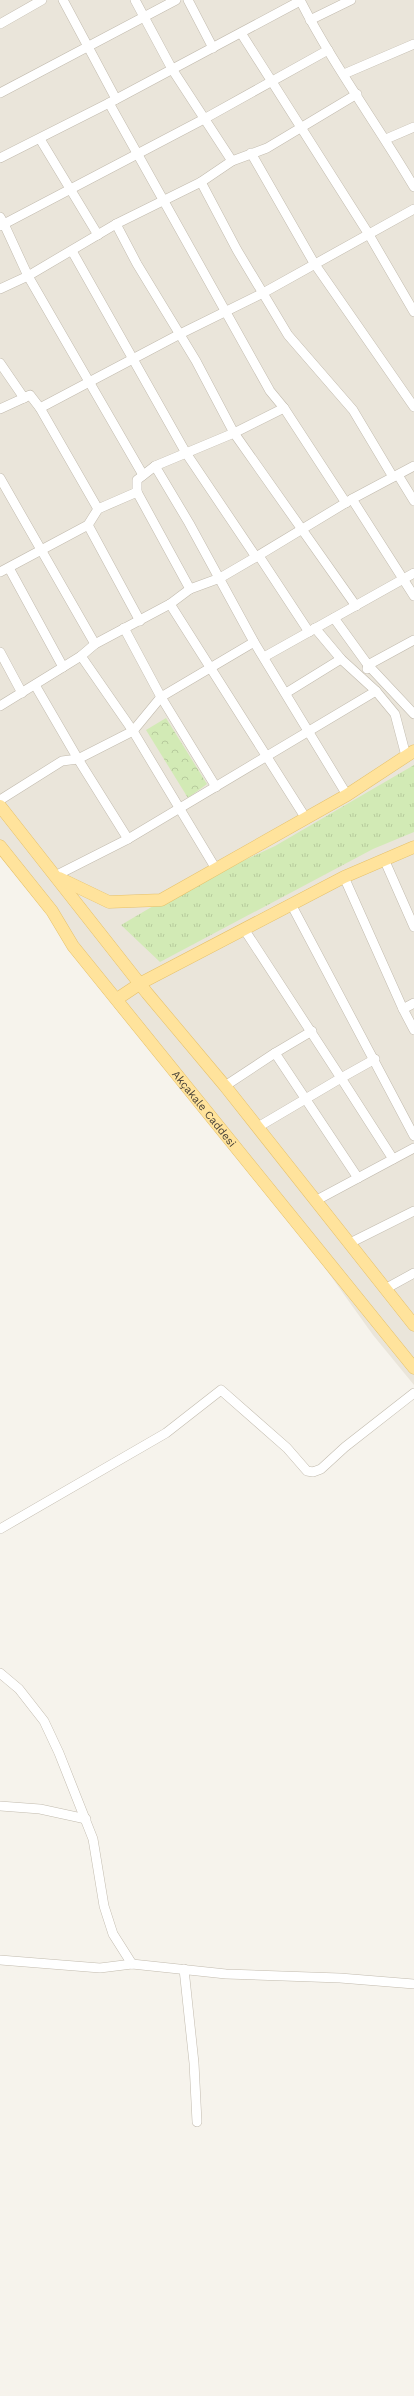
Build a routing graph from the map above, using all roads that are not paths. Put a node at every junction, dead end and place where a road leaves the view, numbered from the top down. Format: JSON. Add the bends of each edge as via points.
{"nodes":[{"id":1,"x":42,"y":0,"type":"edge"},
{"id":2,"x":63,"y":0,"type":"edge"},
{"id":3,"x":135,"y":0,"type":"edge"},
{"id":4,"x":176,"y":0,"type":"edge"},
{"id":5,"x":188,"y":0,"type":"edge"},
{"id":6,"x":300,"y":0,"type":"edge"},
{"id":7,"x":351,"y":0,"type":"edge"},
{"id":8,"x":144,"y":17,"type":"junction"},
{"id":9,"x":310,"y":20,"type":"junction"},
{"id":10,"x":0,"y":24,"type":"edge"},
{"id":11,"x":241,"y":33,"type":"junction"},
{"id":12,"x":414,"y":44,"type":"edge"},
{"id":13,"x":88,"y":46,"type":"junction"},
{"id":14,"x":213,"y":48,"type":"junction"},
{"id":15,"x":328,"y":50,"type":"junction"},
{"id":16,"x":172,"y":69,"type":"junction"},
{"id":17,"x":344,"y":74,"type":"junction"},
{"id":18,"x":271,"y":82,"type":"junction"},
{"id":19,"x":0,"y":93,"type":"edge"},
{"id":20,"x":356,"y":94,"type":"junction"},
{"id":21,"x":113,"y":101,"type":"junction"},
{"id":22,"x":204,"y":119,"type":"junction"},
{"id":23,"x":414,"y":127,"type":"edge"},
{"id":24,"x":301,"y":128,"type":"junction"},
{"id":25,"x":40,"y":139,"type":"junction"},
{"id":26,"x":386,"y":139,"type":"junction"},
{"id":27,"x":136,"y":153,"type":"junction"},
{"id":28,"x":1,"y":154,"type":"edge"},
{"id":29,"x":251,"y":154,"type":"junction"},
{"id":30,"x":232,"y":161,"type":"junction"},
{"id":31,"x":200,"y":182,"type":"junction"},
{"id":32,"x":414,"y":187,"type":"edge"},
{"id":33,"x":71,"y":190,"type":"junction"},
{"id":34,"x":163,"y":200,"type":"junction"},
{"id":35,"x":414,"y":209,"type":"edge"},
{"id":36,"x":1,"y":222,"type":"edge"},
{"id":37,"x":116,"y":224,"type":"junction"},
{"id":38,"x":368,"y":234,"type":"junction"},
{"id":39,"x":98,"y":235,"type":"junction"},
{"id":40,"x":72,"y":251,"type":"junction"},
{"id":41,"x":314,"y":264,"type":"junction"},
{"id":42,"x":28,"y":276,"type":"junction"},
{"id":43,"x":0,"y":289,"type":"edge"},
{"id":44,"x":262,"y":293,"type":"junction"},
{"id":45,"x":226,"y":312,"type":"junction"},
{"id":46,"x":414,"y":312,"type":"edge"},
{"id":47,"x":180,"y":334,"type":"junction"},
{"id":48,"x":134,"y":359,"type":"junction"},
{"id":49,"x":0,"y":363,"type":"edge"},
{"id":50,"x":90,"y":383,"type":"junction"},
{"id":51,"x":24,"y":398,"type":"junction"},
{"id":52,"x":414,"y":407,"type":"edge"},
{"id":53,"x":40,"y":408,"type":"junction"},
{"id":54,"x":284,"y":408,"type":"junction"},
{"id":55,"x":0,"y":410,"type":"edge"},
{"id":56,"x":234,"y":433,"type":"junction"},
{"id":57,"x":186,"y":452,"type":"junction"},
{"id":58,"x":155,"y":466,"type":"junction"},
{"id":59,"x":414,"y":466,"type":"edge"},
{"id":60,"x":143,"y":475,"type":"junction"},
{"id":61,"x":395,"y":476,"type":"junction"},
{"id":62,"x":0,"y":478,"type":"edge"},
{"id":63,"x":137,"y":492,"type":"junction"},
{"id":64,"x":349,"y":501,"type":"junction"},
{"id":65,"x":414,"y":501,"type":"edge"},
{"id":66,"x":98,"y":509,"type":"junction"},
{"id":67,"x":88,"y":525,"type":"junction"},
{"id":68,"x":303,"y":529,"type":"junction"},
{"id":69,"x":42,"y":551,"type":"junction"},
{"id":70,"x":257,"y":557,"type":"junction"},
{"id":71,"x":9,"y":568,"type":"junction"},
{"id":72,"x":0,"y":572,"type":"edge"},
{"id":73,"x":414,"y":573,"type":"edge"},
{"id":74,"x":220,"y":578,"type":"junction"},
{"id":75,"x":404,"y":579,"type":"junction"},
{"id":76,"x":190,"y":589,"type":"junction"},
{"id":77,"x":414,"y":596,"type":"edge"},
{"id":78,"x":170,"y":604,"type":"junction"},
{"id":79,"x":356,"y":606,"type":"junction"},
{"id":80,"x":334,"y":618,"type":"junction"},
{"id":81,"x":140,"y":621,"type":"junction"},
{"id":82,"x":124,"y":628,"type":"junction"},
{"id":83,"x":312,"y":630,"type":"junction"},
{"id":84,"x":414,"y":640,"type":"edge"},
{"id":85,"x":254,"y":642,"type":"junction"},
{"id":86,"x":95,"y":644,"type":"junction"},
{"id":87,"x":0,"y":652,"type":"edge"},
{"id":88,"x":81,"y":656,"type":"junction"},
{"id":89,"x":264,"y":657,"type":"junction"},
{"id":90,"x":341,"y":659,"type":"junction"},
{"id":91,"x":368,"y":665,"type":"junction"},
{"id":92,"x":64,"y":667,"type":"junction"},
{"id":93,"x":211,"y":669,"type":"junction"},
{"id":94,"x":363,"y":679,"type":"junction"},
{"id":95,"x":35,"y":685,"type":"junction"},
{"id":96,"x":376,"y":691,"type":"junction"},
{"id":97,"x":22,"y":693,"type":"junction"},
{"id":98,"x":286,"y":694,"type":"junction"},
{"id":99,"x":162,"y":697,"type":"junction"},
{"id":100,"x":0,"y":706,"type":"edge"},
{"id":101,"x":414,"y":714,"type":"edge"},
{"id":102,"x":133,"y":731,"type":"junction"},
{"id":103,"x":309,"y":731,"type":"junction"},
{"id":104,"x":410,"y":754,"type":"edge"},
{"id":105,"x":267,"y":755,"type":"junction"},
{"id":106,"x":78,"y":759,"type":"junction"},
{"id":107,"x":216,"y":787,"type":"junction"},
{"id":108,"x":347,"y":795,"type":"junction"},
{"id":109,"x":0,"y":800,"type":"edge"},
{"id":110,"x":0,"y":806,"type":"edge"},
{"id":111,"x":178,"y":808,"type":"junction"},
{"id":112,"x":305,"y":817,"type":"junction"},
{"id":113,"x":128,"y":839,"type":"junction"},
{"id":114,"x":0,"y":846,"type":"edge"},
{"id":115,"x":414,"y":847,"type":"edge"},
{"id":116,"x":384,"y":859,"type":"junction"},
{"id":117,"x":216,"y":869,"type":"junction"},
{"id":118,"x":55,"y":876,"type":"junction"},
{"id":119,"x":344,"y":877,"type":"junction"},
{"id":120,"x":291,"y":904,"type":"junction"},
{"id":121,"x":414,"y":927,"type":"edge"},
{"id":122,"x":244,"y":929,"type":"junction"},
{"id":123,"x":141,"y":983,"type":"junction"},
{"id":124,"x":117,"y":999,"type":"junction"},
{"id":125,"x":414,"y":1003,"type":"edge"},
{"id":126,"x":403,"y":1009,"type":"junction"},
{"id":127,"x":414,"y":1030,"type":"edge"},
{"id":128,"x":312,"y":1031,"type":"junction"},
{"id":129,"x":275,"y":1053,"type":"junction"},
{"id":130,"x":375,"y":1059,"type":"junction"},
{"id":131,"x":341,"y":1078,"type":"junction"},
{"id":132,"x":225,"y":1086,"type":"junction"},
{"id":133,"x":305,"y":1099,"type":"junction"},
{"id":134,"x":258,"y":1127,"type":"junction"},
{"id":135,"x":414,"y":1136,"type":"edge"},
{"id":136,"x":414,"y":1148,"type":"edge"},
{"id":137,"x":393,"y":1159,"type":"junction"},
{"id":138,"x":358,"y":1178,"type":"junction"},
{"id":139,"x":315,"y":1201,"type":"junction"},
{"id":140,"x":414,"y":1211,"type":"edge"},
{"id":141,"x":350,"y":1243,"type":"junction"},
{"id":142,"x":414,"y":1272,"type":"edge"},
{"id":143,"x":385,"y":1289,"type":"junction"},
{"id":144,"x":414,"y":1325,"type":"edge"},
{"id":145,"x":414,"y":1368,"type":"edge"},
{"id":146,"x":414,"y":1393,"type":"edge"},
{"id":147,"x":0,"y":1529,"type":"edge"},
{"id":148,"x":0,"y":1673,"type":"edge"},
{"id":149,"x":0,"y":1806,"type":"edge"},
{"id":150,"x":86,"y":1819,"type":"junction"},
{"id":151,"x":0,"y":1960,"type":"edge"},
{"id":152,"x":132,"y":1964,"type":"junction"},
{"id":153,"x":184,"y":1969,"type":"junction"},
{"id":154,"x":414,"y":1984,"type":"edge"},
{"id":155,"x":196,"y":2122,"type":"dead end"}],
"edges":[{"from":1,"to":10,"type":"street"},
{"from":2,"to":13,"type":"street"},
{"from":3,"to":8,"type":"street"},
{"from":4,"to":8,"type":"street"},
{"from":5,"to":14,"type":"street"},
{"from":6,"to":9,"type":"street"},
{"from":6,"to":11,"type":"street"},
{"from":7,"to":9,"type":"street"},
{"from":8,"to":13,"type":"street"},
{"from":8,"to":16,"type":"street"},
{"from":9,"to":15,"type":"street"},
{"from":11,"to":14,"type":"street"},
{"from":11,"to":18,"type":"street"},
{"from":12,"to":17,"type":"street"},
{"from":13,"to":19,"type":"street"},
{"from":13,"to":21,"type":"street"},
{"from":14,"to":16,"type":"street"},
{"from":15,"to":17,"type":"street"},
{"from":15,"to":18,"type":"street"},
{"from":16,"to":21,"type":"street"},
{"from":16,"to":22,"type":"street"},
{"from":17,"to":20,"type":"street"},
{"from":18,"to":22,"type":"street"},
{"from":18,"to":24,"type":"street"},
{"from":20,"to":24,"type":"street"},
{"from":20,"to":26,"type":"street"},
{"from":21,"to":25,"type":"street"},
{"from":21,"to":27,"type":"street"},
{"from":22,"to":27,"type":"street"},
{"from":22,"to":30,"type":"street"},
{"from":23,"to":26,"type":"street"},
{"from":24,"to":29,"type":"street","via":[[267,148]]},
{"from":24,"to":38,"type":"street"},
{"from":25,"to":28,"type":"street"},
{"from":25,"to":33,"type":"street"},
{"from":26,"to":32,"type":"street"},
{"from":27,"to":33,"type":"street"},
{"from":27,"to":34,"type":"street"},
{"from":29,"to":30,"type":"street"},
{"from":29,"to":41,"type":"street"},
{"from":30,"to":31,"type":"street"},
{"from":31,"to":34,"type":"street"},
{"from":31,"to":44,"type":"street"},
{"from":33,"to":36,"type":"street"},
{"from":33,"to":39,"type":"street"},
{"from":34,"to":37,"type":"street"},
{"from":34,"to":45,"type":"street"},
{"from":35,"to":38,"type":"street"},
{"from":36,"to":42,"type":"street"},
{"from":37,"to":39,"type":"street"},
{"from":37,"to":47,"type":"street"},
{"from":38,"to":41,"type":"street"},
{"from":38,"to":46,"type":"street"},
{"from":39,"to":40,"type":"street"},
{"from":40,"to":42,"type":"street"},
{"from":40,"to":48,"type":"street"},
{"from":41,"to":44,"type":"street"},
{"from":41,"to":52,"type":"street"},
{"from":42,"to":43,"type":"street"},
{"from":42,"to":50,"type":"street"},
{"from":44,"to":45,"type":"street"},
{"from":44,"to":61,"type":"street","via":[[288,335],[353,410]]},
{"from":45,"to":47,"type":"street"},
{"from":45,"to":54,"type":"street","via":[[270,391]]},
{"from":47,"to":48,"type":"street"},
{"from":47,"to":56,"type":"street"},
{"from":48,"to":50,"type":"street"},
{"from":48,"to":57,"type":"street"},
{"from":49,"to":51,"type":"street"},
{"from":50,"to":53,"type":"street"},
{"from":50,"to":60,"type":"street"},
{"from":51,"to":53,"type":"street","via":[[30,396]]},
{"from":51,"to":55,"type":"street"},
{"from":53,"to":66,"type":"street"},
{"from":54,"to":56,"type":"street"},
{"from":54,"to":64,"type":"street"},
{"from":56,"to":57,"type":"street"},
{"from":56,"to":68,"type":"street"},
{"from":57,"to":58,"type":"street"},
{"from":57,"to":70,"type":"street"},
{"from":58,"to":60,"type":"street"},
{"from":58,"to":74,"type":"street"},
{"from":59,"to":61,"type":"street"},
{"from":60,"to":63,"type":"street","via":[[137,480]]},
{"from":61,"to":64,"type":"street"},
{"from":61,"to":65,"type":"street"},
{"from":62,"to":69,"type":"street"},
{"from":63,"to":66,"type":"street"},
{"from":63,"to":76,"type":"street"},
{"from":64,"to":68,"type":"street"},
{"from":64,"to":75,"type":"street"},
{"from":66,"to":67,"type":"street"},
{"from":67,"to":69,"type":"street"},
{"from":67,"to":81,"type":"street"},
{"from":68,"to":70,"type":"street"},
{"from":68,"to":79,"type":"street"},
{"from":69,"to":71,"type":"street"},
{"from":69,"to":86,"type":"street"},
{"from":70,"to":74,"type":"street"},
{"from":70,"to":83,"type":"street"},
{"from":71,"to":72,"type":"street"},
{"from":71,"to":92,"type":"street"},
{"from":73,"to":75,"type":"street"},
{"from":74,"to":76,"type":"street"},
{"from":74,"to":85,"type":"street"},
{"from":75,"to":77,"type":"street"},
{"from":75,"to":79,"type":"street"},
{"from":76,"to":78,"type":"street"},
{"from":78,"to":81,"type":"street"},
{"from":78,"to":93,"type":"street"},
{"from":79,"to":80,"type":"street"},
{"from":80,"to":83,"type":"street"},
{"from":80,"to":91,"type":"street"},
{"from":81,"to":82,"type":"street"},
{"from":82,"to":86,"type":"street"},
{"from":82,"to":99,"type":"street"},
{"from":83,"to":89,"type":"street"},
{"from":83,"to":90,"type":"street"},
{"from":84,"to":91,"type":"street"},
{"from":85,"to":89,"type":"street"},
{"from":85,"to":93,"type":"street"},
{"from":86,"to":88,"type":"street"},
{"from":87,"to":97,"type":"street"},
{"from":88,"to":92,"type":"street"},
{"from":88,"to":102,"type":"street"},
{"from":89,"to":98,"type":"street"},
{"from":90,"to":94,"type":"street"},
{"from":90,"to":98,"type":"street"},
{"from":91,"to":94,"type":"street"},
{"from":91,"to":101,"type":"street"},
{"from":92,"to":95,"type":"street"},
{"from":93,"to":99,"type":"street"},
{"from":93,"to":105,"type":"street"},
{"from":94,"to":96,"type":"street"},
{"from":95,"to":97,"type":"street"},
{"from":95,"to":106,"type":"street"},
{"from":96,"to":103,"type":"street"},
{"from":96,"to":104,"type":"street","via":[[395,714]]},
{"from":97,"to":100,"type":"street"},
{"from":98,"to":103,"type":"street"},
{"from":99,"to":102,"type":"street"},
{"from":99,"to":107,"type":"street"},
{"from":102,"to":106,"type":"street"},
{"from":102,"to":111,"type":"street"},
{"from":103,"to":105,"type":"street"},
{"from":103,"to":108,"type":"street"},
{"from":104,"to":108,"type":"main road"},
{"from":105,"to":107,"type":"street"},
{"from":105,"to":112,"type":"street"},
{"from":106,"to":109,"type":"street","via":[[62,762]]},
{"from":106,"to":113,"type":"street"},
{"from":107,"to":111,"type":"street"},
{"from":108,"to":112,"type":"main road"},
{"from":110,"to":118,"type":"main road"},
{"from":111,"to":113,"type":"street"},
{"from":111,"to":117,"type":"street"},
{"from":112,"to":117,"type":"main road"},
{"from":113,"to":118,"type":"street"},
{"from":114,"to":124,"type":"main road","name":"Akçakale Caddesi"},
{"from":115,"to":116,"type":"main road"},
{"from":116,"to":119,"type":"main road"},
{"from":116,"to":121,"type":"street"},
{"from":117,"to":118,"type":"main road","via":[[160,900],[109,902]]},
{"from":118,"to":123,"type":"main road"},
{"from":119,"to":120,"type":"main road"},
{"from":119,"to":126,"type":"street"},
{"from":120,"to":122,"type":"main road"},
{"from":120,"to":130,"type":"street"},
{"from":122,"to":123,"type":"main road"},
{"from":122,"to":128,"type":"street"},
{"from":123,"to":124,"type":"main road"},
{"from":123,"to":132,"type":"main road"},
{"from":124,"to":145,"type":"main road","name":"Akçakale Caddesi"},
{"from":125,"to":126,"type":"street"},
{"from":126,"to":127,"type":"street"},
{"from":128,"to":129,"type":"street"},
{"from":128,"to":131,"type":"street"},
{"from":129,"to":132,"type":"street"},
{"from":129,"to":133,"type":"street"},
{"from":130,"to":131,"type":"street"},
{"from":130,"to":135,"type":"street"},
{"from":131,"to":133,"type":"street"},
{"from":131,"to":137,"type":"street"},
{"from":132,"to":134,"type":"main road"},
{"from":133,"to":134,"type":"street"},
{"from":133,"to":138,"type":"street"},
{"from":134,"to":139,"type":"main road"},
{"from":136,"to":137,"type":"street"},
{"from":137,"to":138,"type":"street"},
{"from":138,"to":139,"type":"street"},
{"from":139,"to":141,"type":"main road"},
{"from":140,"to":141,"type":"street"},
{"from":141,"to":143,"type":"main road"},
{"from":142,"to":143,"type":"street"},
{"from":143,"to":144,"type":"main road"},
{"from":146,"to":147,"type":"street","via":[[345,1447],[321,1470],[314,1472],[307,1470],[287,1448],[221,1390],[166,1433]]},
{"from":148,"to":150,"type":"street","via":[[19,1689],[44,1721]]},
{"from":149,"to":150,"type":"street","via":[[40,1809]]},
{"from":150,"to":152,"type":"street","via":[[93,1839],[104,1906],[113,1934]]},
{"from":151,"to":152,"type":"street","via":[[100,1968]]},
{"from":152,"to":153,"type":"street"},
{"from":153,"to":154,"type":"street"},
{"from":153,"to":155,"type":"street","via":[[194,2063]]}]}
